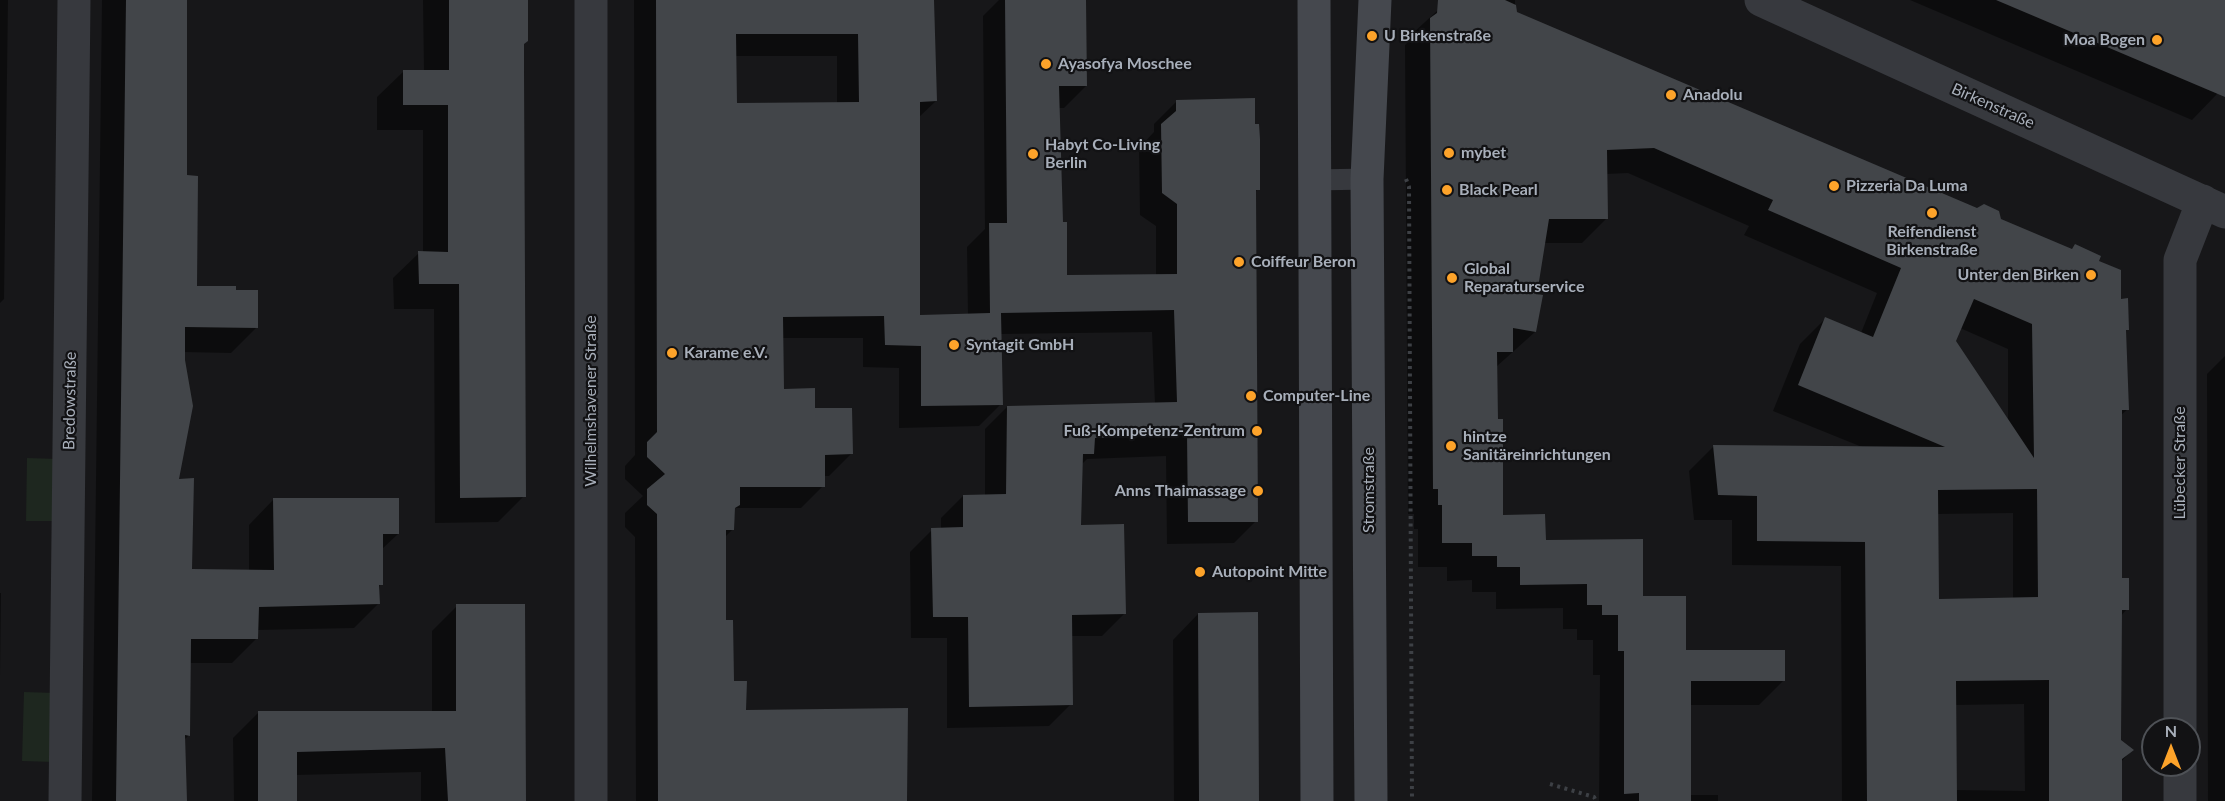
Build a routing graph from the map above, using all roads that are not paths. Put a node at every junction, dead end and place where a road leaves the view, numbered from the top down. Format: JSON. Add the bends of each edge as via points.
{"nodes":[{"id":1,"x":74,"y":0,"type":"edge"},
{"id":2,"x":591,"y":0,"type":"edge"},
{"id":3,"x":1314,"y":0,"type":"edge"},
{"id":4,"x":1375,"y":0,"type":"edge"},
{"id":5,"x":1761,"y":0,"type":"edge"},
{"id":6,"x":1367,"y":179,"type":"junction"},
{"id":7,"x":1315,"y":180,"type":"junction"},
{"id":8,"x":2214,"y":206,"type":"edge"},
{"id":9,"x":2180,"y":717,"type":"edge"},
{"id":10,"x":2180,"y":777,"type":"edge"},
{"id":11,"x":65,"y":801,"type":"edge"},
{"id":12,"x":591,"y":801,"type":"edge"},
{"id":13,"x":1317,"y":801,"type":"edge"},
{"id":14,"x":1371,"y":801,"type":"edge"},
{"id":15,"x":2180,"y":801,"type":"edge"}],
"edges":[{"from":1,"to":11,"type":"street","name":"Bredowstraße"},
{"from":2,"to":12,"type":"street","name":"Wilhelmshavener Straße"},
{"from":3,"to":7,"type":"main road"},
{"from":4,"to":6,"type":"main road","name":"Stromstraße"},
{"from":5,"to":8,"type":"street","name":"Birkenstraße"},
{"from":6,"to":7,"type":"lane"},
{"from":6,"to":14,"type":"main road","name":"Stromstraße"},
{"from":7,"to":13,"type":"main road"},
{"from":8,"to":9,"type":"street","name":"Lübecker Straße","via":[[2180,260]]},
{"from":10,"to":15,"type":"street"}]}
